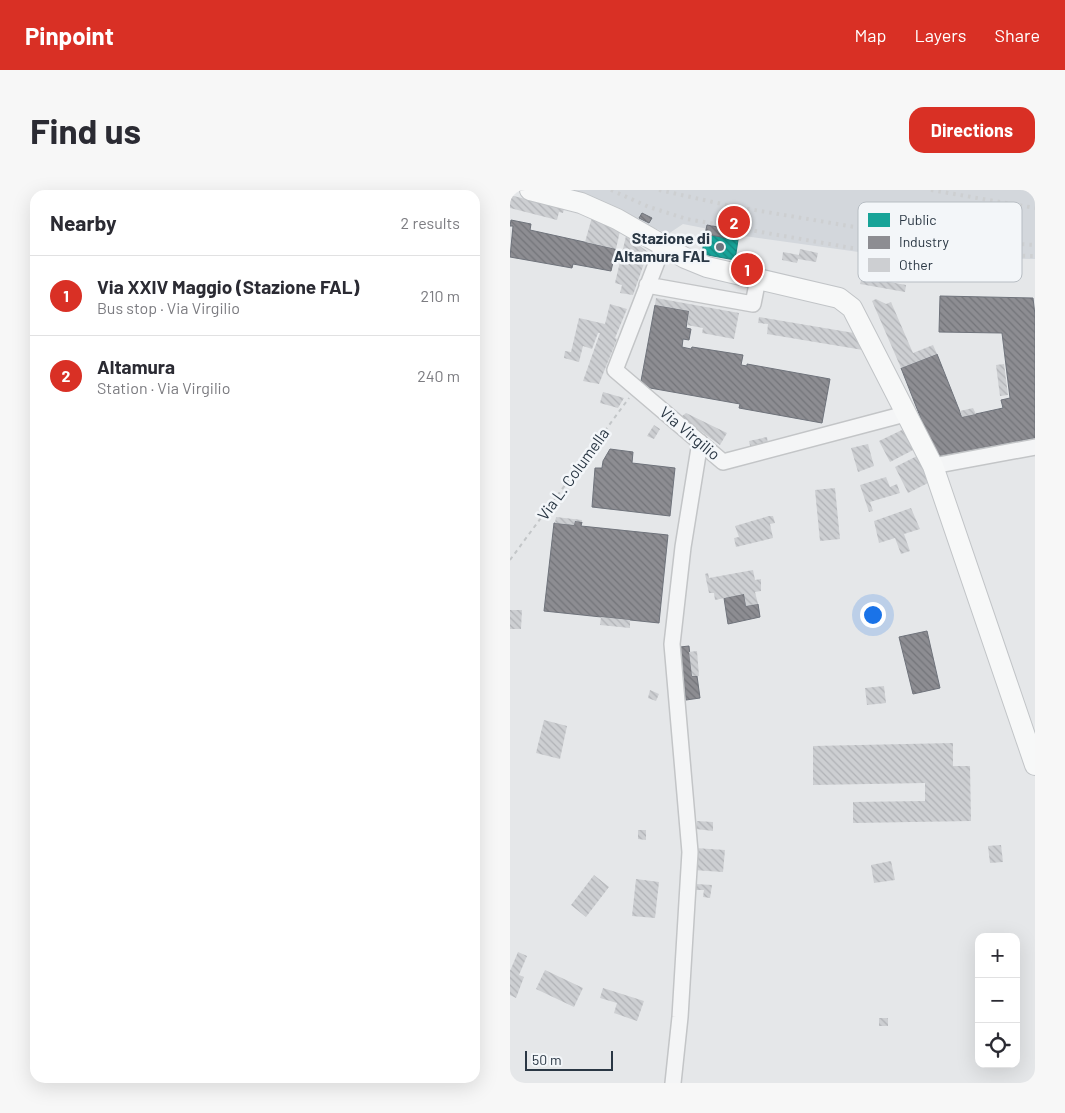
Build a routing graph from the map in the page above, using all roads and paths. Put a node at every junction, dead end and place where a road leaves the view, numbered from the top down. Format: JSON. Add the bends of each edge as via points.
{"nodes":[{"id":1,"x":530,"y":190,"type":"edge"},
{"id":2,"x":663,"y":246,"type":"junction"},
{"id":3,"x":758,"y":278,"type":"junction"},
{"id":4,"x":647,"y":285,"type":"junction"},
{"id":5,"x":637,"y":388,"type":"junction"},
{"id":6,"x":906,"y":414,"type":"junction"},
{"id":7,"x":700,"y":442,"type":"junction"},
{"id":8,"x":1035,"y":447,"type":"edge"},
{"id":9,"x":933,"y":466,"type":"junction"},
{"id":10,"x":510,"y":560,"type":"edge"},
{"id":11,"x":1035,"y":765,"type":"edge"},
{"id":12,"x":673,"y":1083,"type":"edge"}],
"edges":[{"from":1,"to":2,"type":"main road","via":[[581,203],[617,218]]},
{"from":2,"to":3,"type":"main road","via":[[707,267]]},
{"from":2,"to":4,"type":"street","name":"Via Virgilio"},
{"from":3,"to":4,"type":"street","via":[[753,304]]},
{"from":3,"to":6,"type":"main road","via":[[838,298],[852,308]]},
{"from":4,"to":5,"type":"street","name":"Via Virgilio","via":[[615,370]]},
{"from":5,"to":7,"type":"street","name":"Via Virgilio"},
{"from":5,"to":10,"type":"path","name":"Via L. Columella"},
{"from":6,"to":7,"type":"street","name":"Via Virgilio","via":[[723,462]]},
{"from":6,"to":9,"type":"main road"},
{"from":7,"to":12,"type":"street","via":[[672,644],[690,852]]},
{"from":8,"to":9,"type":"street"},
{"from":9,"to":11,"type":"main road"}]}
